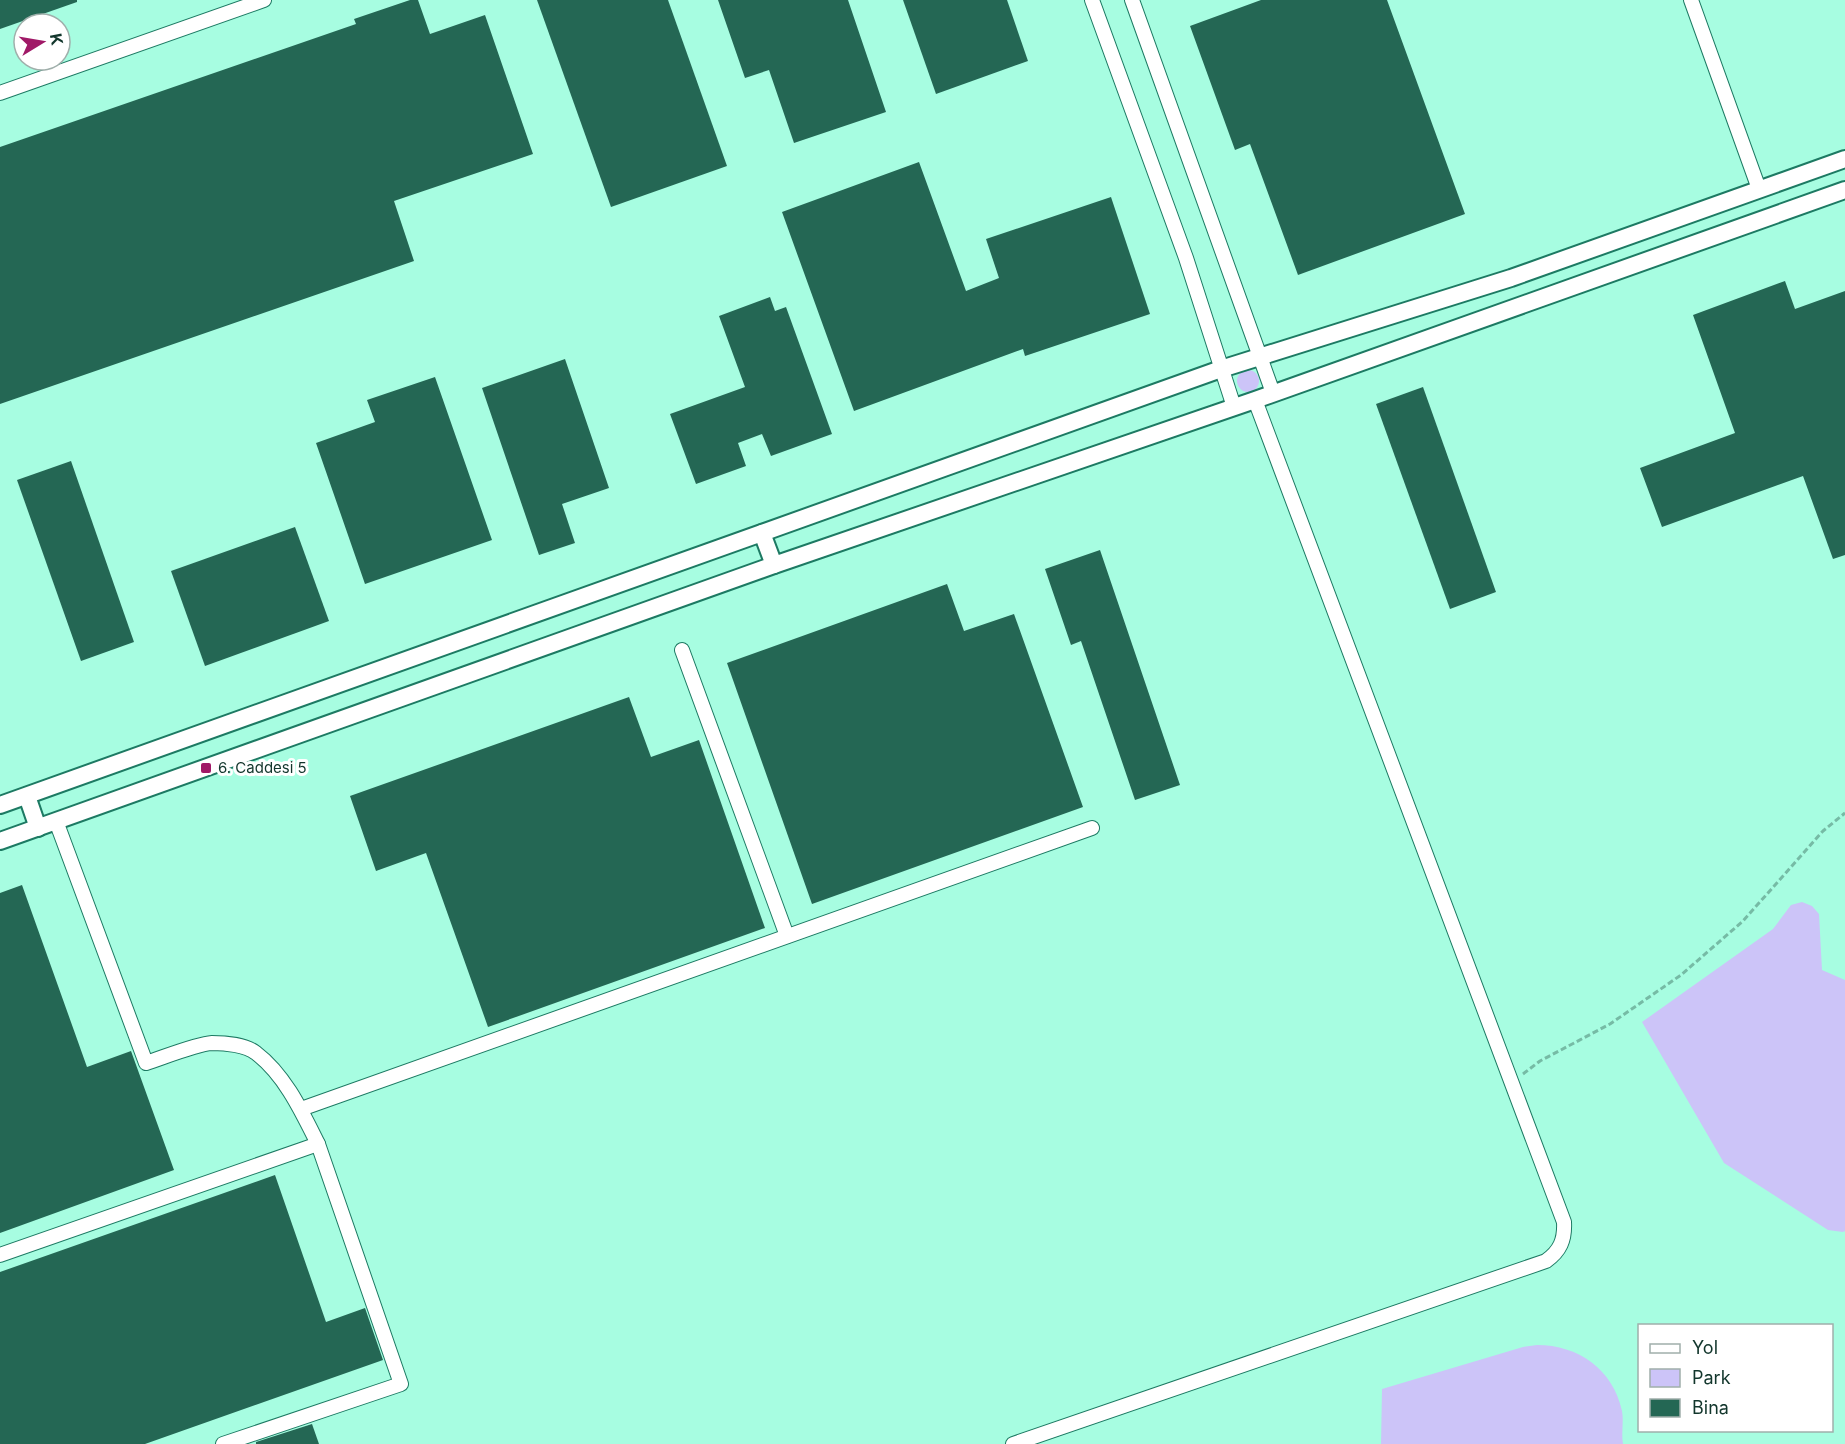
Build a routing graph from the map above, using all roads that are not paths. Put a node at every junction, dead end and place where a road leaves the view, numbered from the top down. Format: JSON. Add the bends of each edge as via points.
{"nodes":[{"id":1,"x":264,"y":0,"type":"edge"},
{"id":2,"x":1092,"y":0,"type":"edge"},
{"id":3,"x":1132,"y":0,"type":"edge"},
{"id":4,"x":1691,"y":0,"type":"edge"},
{"id":5,"x":0,"y":93,"type":"edge"},
{"id":6,"x":1845,"y":159,"type":"edge"},
{"id":7,"x":1759,"y":189,"type":"junction"},
{"id":8,"x":1845,"y":190,"type":"edge"},
{"id":9,"x":1260,"y":357,"type":"junction"},
{"id":10,"x":1221,"y":369,"type":"junction"},
{"id":11,"x":1273,"y":393,"type":"junction"},
{"id":12,"x":1255,"y":400,"type":"junction"},
{"id":13,"x":1234,"y":407,"type":"junction"},
{"id":14,"x":762,"y":532,"type":"junction"},
{"id":15,"x":774,"y":565,"type":"junction"},
{"id":16,"x":682,"y":650,"type":"dead end"},
{"id":17,"x":27,"y":796,"type":"junction"},
{"id":18,"x":0,"y":805,"type":"edge"},
{"id":19,"x":56,"y":821,"type":"junction"},
{"id":20,"x":38,"y":828,"type":"junction"},
{"id":21,"x":1092,"y":828,"type":"dead end"},
{"id":22,"x":0,"y":841,"type":"edge"},
{"id":23,"x":787,"y":936,"type":"junction"},
{"id":24,"x":301,"y":1109,"type":"junction"},
{"id":25,"x":318,"y":1144,"type":"junction"},
{"id":26,"x":0,"y":1255,"type":"edge"},
{"id":27,"x":223,"y":1444,"type":"edge"},
{"id":28,"x":1013,"y":1444,"type":"edge"}],
"edges":[{"from":1,"to":5,"type":"street"},
{"from":2,"to":10,"type":"street","via":[[1186,258]]},
{"from":3,"to":9,"type":"street"},
{"from":4,"to":7,"type":"street"},
{"from":6,"to":7,"type":"street"},
{"from":7,"to":9,"type":"street","via":[[1512,278]]},
{"from":8,"to":11,"type":"street"},
{"from":9,"to":10,"type":"street"},
{"from":9,"to":11,"type":"street"},
{"from":10,"to":13,"type":"street"},
{"from":10,"to":14,"type":"street"},
{"from":11,"to":12,"type":"street"},
{"from":12,"to":13,"type":"street"},
{"from":12,"to":28,"type":"street","via":[[1565,1233],[1562,1245],[1546,1262]]},
{"from":13,"to":15,"type":"street"},
{"from":14,"to":15,"type":"street"},
{"from":14,"to":17,"type":"street"},
{"from":15,"to":19,"type":"street"},
{"from":16,"to":23,"type":"street"},
{"from":17,"to":18,"type":"street"},
{"from":17,"to":20,"type":"street"},
{"from":19,"to":20,"type":"street"},
{"from":19,"to":24,"type":"street","via":[[146,1063],[210,1043],[233,1044],[255,1052]]},
{"from":20,"to":22,"type":"street"},
{"from":21,"to":23,"type":"street"},
{"from":23,"to":24,"type":"street"},
{"from":24,"to":25,"type":"street"},
{"from":25,"to":26,"type":"street"},
{"from":25,"to":27,"type":"street","via":[[401,1384]]}]}
